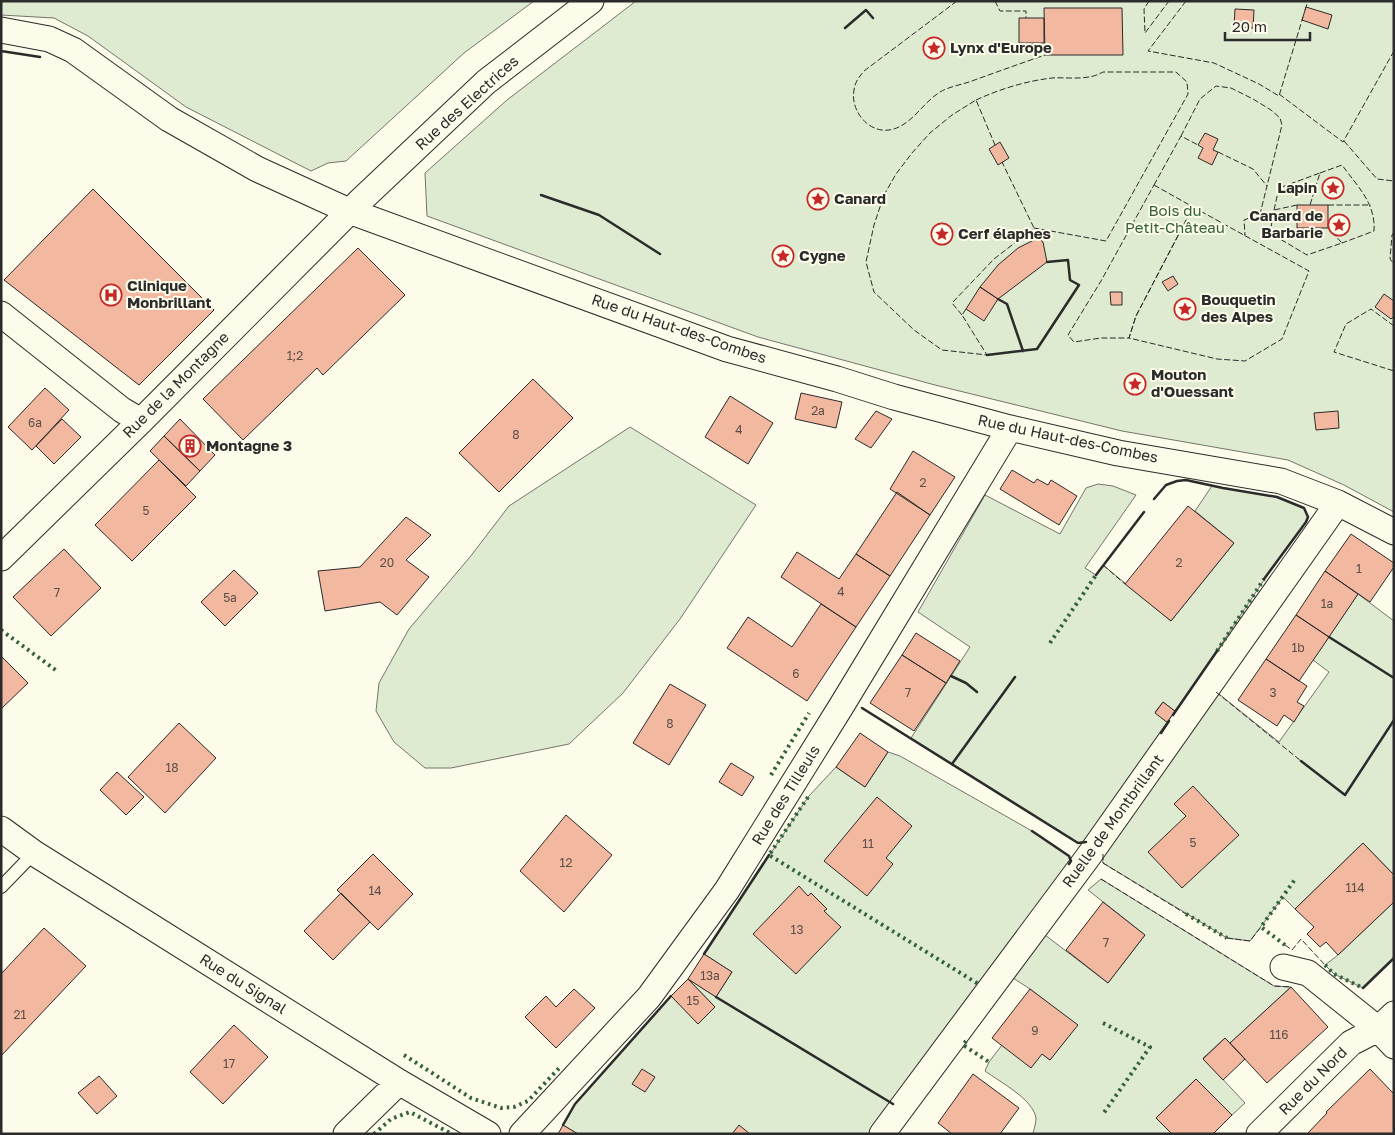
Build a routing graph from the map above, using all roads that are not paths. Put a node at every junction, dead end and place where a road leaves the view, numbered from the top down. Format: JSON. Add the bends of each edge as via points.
{"nodes":[{"id":1,"x":592,"y":1,"type":"edge"},
{"id":2,"x":1,"y":30,"type":"edge"},
{"id":3,"x":349,"y":211,"type":"junction"},
{"id":4,"x":1,"y":314,"type":"edge"},
{"id":5,"x":141,"y":421,"type":"junction"},
{"id":6,"x":1010,"y":428,"type":"junction"},
{"id":7,"x":1338,"y":503,"type":"junction"},
{"id":8,"x":1394,"y":532,"type":"edge"},
{"id":9,"x":1,"y":558,"type":"edge"},
{"id":10,"x":1,"y":829,"type":"edge"},
{"id":11,"x":34,"y":853,"type":"junction"},
{"id":12,"x":1,"y":887,"type":"edge"},
{"id":13,"x":1283,"y":967,"type":"dead end"},
{"id":14,"x":1389,"y":1030,"type":"edge"},
{"id":15,"x":399,"y":1082,"type":"junction"},
{"id":16,"x":346,"y":1134,"type":"edge"},
{"id":17,"x":488,"y":1134,"type":"edge"},
{"id":18,"x":522,"y":1134,"type":"edge"},
{"id":19,"x":882,"y":1134,"type":"edge"},
{"id":20,"x":1259,"y":1134,"type":"edge"}],
"edges":[{"from":1,"to":3,"type":"street","name":"Rue des Electrices","via":[[486,82]]},
{"from":2,"to":3,"type":"street","name":"Rue du Haut-des-Combes","via":[[49,39],[73,50],[169,119],[257,169]]},
{"from":3,"to":5,"type":"street","name":"Rue de la Montagne"},
{"from":3,"to":6,"type":"street","name":"Rue du Haut-des-Combes","via":[[727,349]]},
{"from":4,"to":5,"type":"street","via":[[122,410]]},
{"from":5,"to":9,"type":"street","name":"Rue de la Montagne"},
{"from":6,"to":7,"type":"street","name":"Rue du Haut-des-Combes","via":[[1118,453],[1281,482]]},
{"from":6,"to":18,"type":"street","name":"Rue des Tilleuls","via":[[726,890],[649,997]]},
{"from":7,"to":8,"type":"street","name":"Rue du Haut-des-Combes"},
{"from":7,"to":19,"type":"street","name":"Ruelle de Montbrillant","via":[[1088,857]]},
{"from":10,"to":11,"type":"street","name":"Rue du Signal"},
{"from":11,"to":12,"type":"lane"},
{"from":11,"to":15,"type":"street","name":"Rue du Signal"},
{"from":13,"to":14,"type":"street","via":[[1308,973]]},
{"from":14,"to":20,"type":"street","name":"Rue du Nord","via":[[1351,1044]]},
{"from":15,"to":16,"type":"street"},
{"from":15,"to":17,"type":"street","name":"Rue du Signal"}]}
